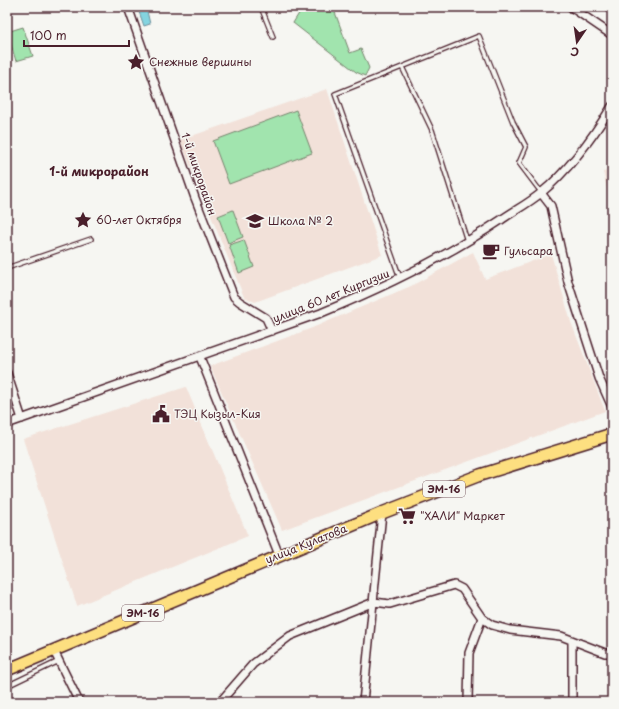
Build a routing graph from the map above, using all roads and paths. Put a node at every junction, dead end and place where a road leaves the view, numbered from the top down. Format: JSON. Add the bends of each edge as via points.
{"nodes":[{"id":1,"x":128,"y":7,"type":"edge"},
{"id":2,"x":261,"y":7,"type":"edge"},
{"id":3,"x":571,"y":7,"type":"edge"},
{"id":4,"x":612,"y":35,"type":"edge"},
{"id":5,"x":273,"y":37,"type":"dead end"},
{"id":6,"x":402,"y":67,"type":"junction"},
{"id":7,"x":612,"y":106,"type":"edge"},
{"id":8,"x":541,"y":193,"type":"junction"},
{"id":9,"x":91,"y":239,"type":"dead end"},
{"id":10,"x":468,"y":242,"type":"junction"},
{"id":11,"x":7,"y":268,"type":"edge"},
{"id":12,"x":400,"y":279,"type":"junction"},
{"id":13,"x":272,"y":331,"type":"junction"},
{"id":14,"x":200,"y":357,"type":"junction"},
{"id":15,"x":7,"y":373,"type":"edge"},
{"id":16,"x":612,"y":407,"type":"edge"},
{"id":17,"x":22,"y":418,"type":"junction"},
{"id":18,"x":7,"y":424,"type":"edge"},
{"id":19,"x":612,"y":434,"type":"edge"},
{"id":20,"x":382,"y":513,"type":"junction"},
{"id":21,"x":279,"y":555,"type":"junction"},
{"id":22,"x":374,"y":602,"type":"junction"},
{"id":23,"x":482,"y":618,"type":"junction"},
{"id":24,"x":572,"y":641,"type":"junction"},
{"id":25,"x":54,"y":651,"type":"junction"},
{"id":26,"x":612,"y":653,"type":"edge"},
{"id":27,"x":59,"y":661,"type":"junction"},
{"id":28,"x":7,"y":670,"type":"edge"},
{"id":29,"x":7,"y":686,"type":"edge"},
{"id":30,"x":79,"y":702,"type":"edge"},
{"id":31,"x":220,"y":702,"type":"edge"},
{"id":32,"x":363,"y":702,"type":"edge"},
{"id":33,"x":468,"y":702,"type":"edge"},
{"id":34,"x":572,"y":702,"type":"edge"}],
"edges":[{"from":1,"to":13,"type":"street","name":"1-й микрорайон","via":[[195,198],[234,297],[266,318]]},
{"from":2,"to":5,"type":"lane"},
{"from":3,"to":4,"type":"street"},
{"from":6,"to":8,"type":"lane","via":[[479,36],[513,122],[526,147],[519,163]]},
{"from":6,"to":10,"type":"lane","via":[[432,130]]},
{"from":6,"to":12,"type":"lane","via":[[335,94]]},
{"from":7,"to":8,"type":"street","name":"улица 60 лет Киргизии","via":[[578,153]]},
{"from":8,"to":10,"type":"street","name":"улица 60 лет Киргизии"},
{"from":8,"to":16,"type":"street","via":[[551,206],[568,282],[599,378]]},
{"from":9,"to":11,"type":"lane"},
{"from":10,"to":12,"type":"street","name":"улица 60 лет Киргизии"},
{"from":12,"to":13,"type":"street","name":"улица 60 лет Киргизии"},
{"from":13,"to":14,"type":"street","name":"улица 60 лет Киргизии"},
{"from":14,"to":17,"type":"street","name":"улица 60 лет Киргизии"},
{"from":14,"to":21,"type":"street"},
{"from":15,"to":17,"type":"street"},
{"from":17,"to":18,"type":"street","name":"улица 60 лет Киргизии"},
{"from":19,"to":20,"type":"highway","name":"улица Кулатова","number":"ЭМ-16","via":[[480,475]]},
{"from":20,"to":21,"type":"highway","name":"улица Кулатова","number":"ЭМ-16"},
{"from":20,"to":22,"type":"street"},
{"from":21,"to":25,"type":"highway","name":"улица Кулатова","number":"ЭМ-16"},
{"from":22,"to":23,"type":"street","via":[[390,604],[454,585],[462,589]]},
{"from":22,"to":31,"type":"street","via":[[290,636],[253,664]]},
{"from":22,"to":32,"type":"street"},
{"from":23,"to":24,"type":"street","via":[[501,628],[556,634]]},
{"from":23,"to":33,"type":"street","via":[[469,653]]},
{"from":24,"to":26,"type":"street","via":[[605,653]]},
{"from":24,"to":34,"type":"street"},
{"from":25,"to":27,"type":"street"},
{"from":25,"to":28,"type":"highway","name":"улица Кулатова","number":"ЭМ-16"},
{"from":27,"to":29,"type":"lane"},
{"from":27,"to":30,"type":"street"}]}
